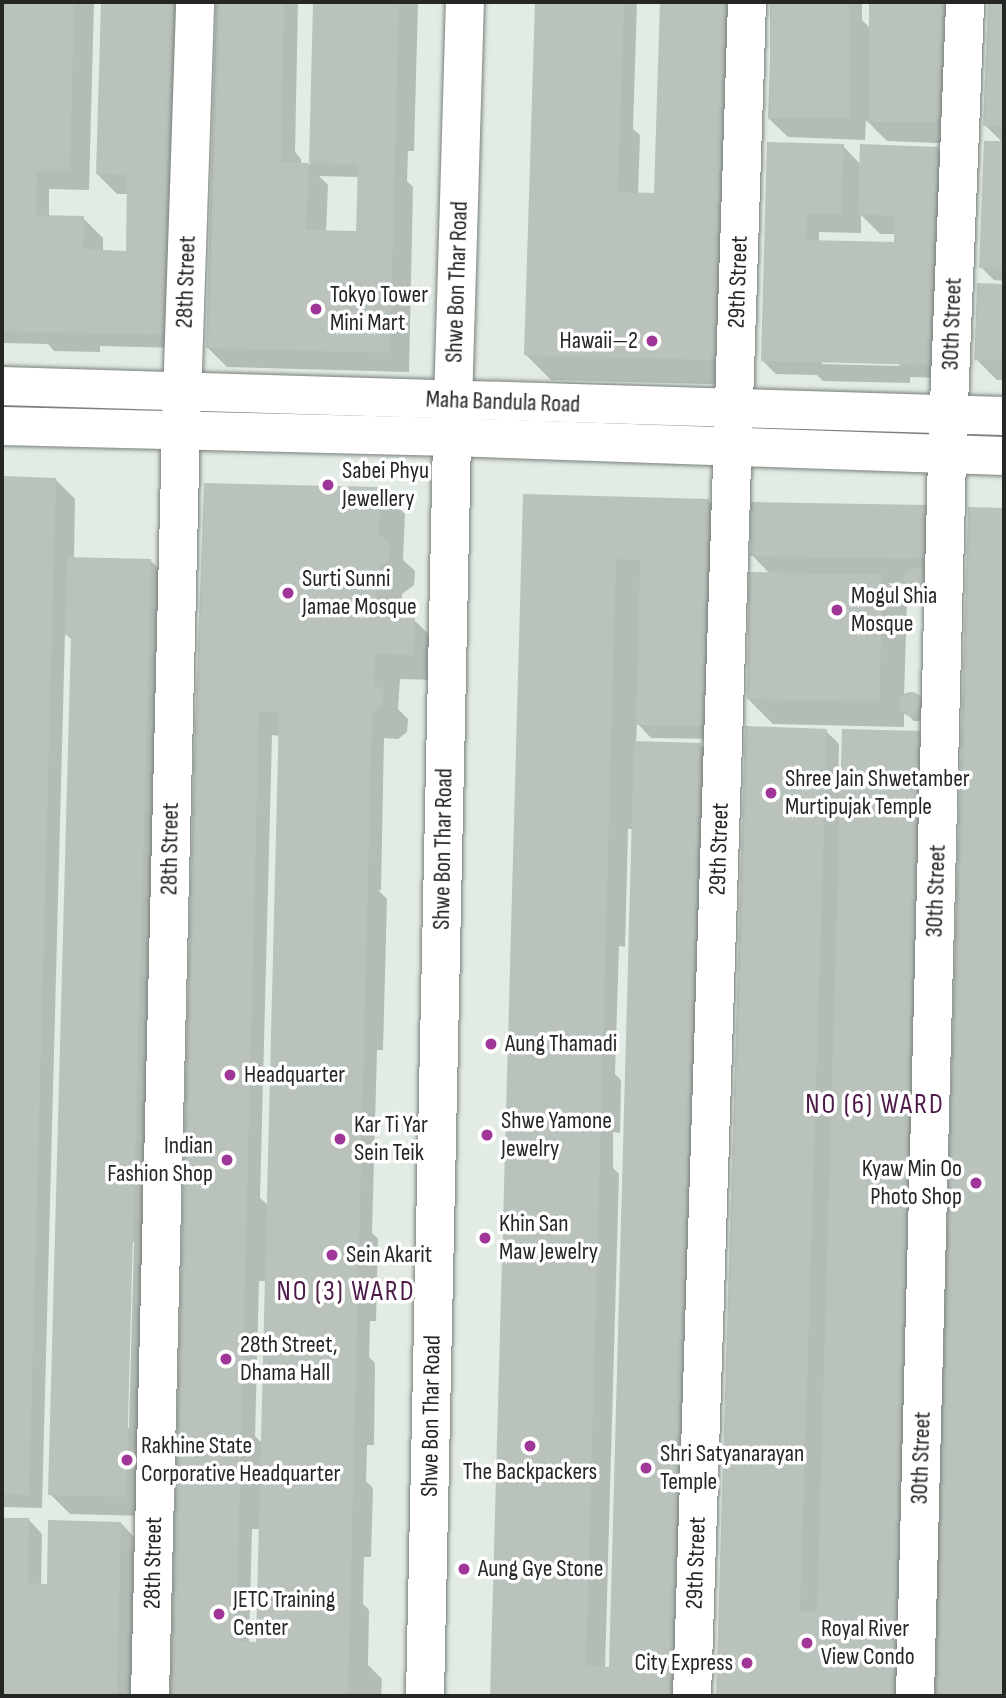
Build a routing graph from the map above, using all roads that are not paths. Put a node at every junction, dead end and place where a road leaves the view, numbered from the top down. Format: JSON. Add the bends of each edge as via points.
{"nodes":[{"id":1,"x":195,"y":2,"type":"edge"},
{"id":2,"x":465,"y":2,"type":"edge"},
{"id":3,"x":747,"y":2,"type":"edge"},
{"id":4,"x":965,"y":2,"type":"edge"},
{"id":5,"x":2,"y":386,"type":"edge"},
{"id":6,"x":182,"y":392,"type":"junction"},
{"id":7,"x":733,"y":408,"type":"junction"},
{"id":8,"x":949,"y":414,"type":"junction"},
{"id":9,"x":1004,"y":416,"type":"edge"},
{"id":10,"x":453,"y":419,"type":"junction"},
{"id":11,"x":2,"y":426,"type":"edge"},
{"id":12,"x":181,"y":429,"type":"junction"},
{"id":13,"x":732,"y":447,"type":"junction"},
{"id":14,"x":947,"y":454,"type":"junction"},
{"id":15,"x":1004,"y":456,"type":"edge"},
{"id":16,"x":150,"y":1696,"type":"edge"},
{"id":17,"x":425,"y":1696,"type":"edge"},
{"id":18,"x":692,"y":1696,"type":"edge"},
{"id":19,"x":915,"y":1696,"type":"edge"}],
"edges":[{"from":1,"to":6,"type":"street","name":"28th Street"},
{"from":2,"to":10,"type":"street","name":"Shwe Bon Thar Road"},
{"from":3,"to":7,"type":"street","name":"29th Street"},
{"from":4,"to":8,"type":"street","name":"30th Street"},
{"from":5,"to":6,"type":"street","name":"Maha Bandula Road"},
{"from":6,"to":10,"type":"street","name":"Maha Bandula Road"},
{"from":6,"to":12,"type":"street","name":"28th Street"},
{"from":7,"to":8,"type":"street","name":"Maha Bandula Road"},
{"from":7,"to":10,"type":"street","name":"Maha Bandula Road"},
{"from":7,"to":13,"type":"street","name":"29th Street"},
{"from":8,"to":9,"type":"street","name":"Maha Bandula Road"},
{"from":8,"to":14,"type":"street","name":"30th Street"},
{"from":10,"to":12,"type":"street","name":"Maha Bandula Road"},
{"from":10,"to":13,"type":"street","name":"Maha Bandula Road"},
{"from":10,"to":17,"type":"street","name":"Shwe Bon Thar Road"},
{"from":11,"to":12,"type":"street","name":"Maha Bandula Road"},
{"from":12,"to":16,"type":"street","name":"28th Street"},
{"from":13,"to":14,"type":"street","name":"Maha Bandula Road"},
{"from":13,"to":18,"type":"street","name":"29th Street"},
{"from":14,"to":15,"type":"street","name":"Maha Bandula Road"},
{"from":14,"to":19,"type":"street","name":"30th Street"}]}
